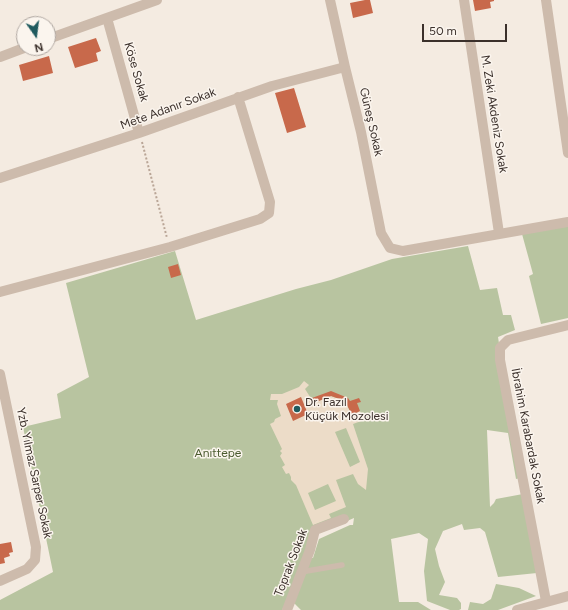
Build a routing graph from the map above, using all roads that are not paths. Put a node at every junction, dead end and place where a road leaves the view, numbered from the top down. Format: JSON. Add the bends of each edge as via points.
{"nodes":[{"id":1,"x":157,"y":0,"type":"edge"},
{"id":2,"x":330,"y":0,"type":"edge"},
{"id":3,"x":464,"y":0,"type":"edge"},
{"id":4,"x":546,"y":0,"type":"edge"},
{"id":5,"x":107,"y":18,"type":"junction"},
{"id":6,"x":56,"y":36,"type":"edge"},
{"id":7,"x":16,"y":51,"type":"edge"},
{"id":8,"x":0,"y":57,"type":"edge"},
{"id":9,"x":345,"y":67,"type":"junction"},
{"id":10,"x":238,"y":97,"type":"junction"},
{"id":11,"x":139,"y":133,"type":"junction"},
{"id":12,"x":568,"y":153,"type":"edge"},
{"id":13,"x":0,"y":178,"type":"edge"},
{"id":14,"x":568,"y":222,"type":"edge"},
{"id":15,"x":499,"y":233,"type":"junction"},
{"id":16,"x":0,"y":292,"type":"edge"},
{"id":17,"x":568,"y":325,"type":"edge"},
{"id":18,"x":0,"y":374,"type":"edge"},
{"id":19,"x":344,"y":519,"type":"dead end"},
{"id":20,"x":342,"y":565,"type":"dead end"},
{"id":21,"x":301,"y":572,"type":"junction"},
{"id":22,"x":0,"y":581,"type":"edge"},
{"id":23,"x":568,"y":596,"type":"edge"},
{"id":24,"x":546,"y":601,"type":"junction"},
{"id":25,"x":287,"y":610,"type":"edge"},
{"id":26,"x":517,"y":610,"type":"edge"}],
"edges":[{"from":1,"to":5,"type":"street"},
{"from":2,"to":9,"type":"street","name":"Güneş Sokak"},
{"from":3,"to":15,"type":"street","name":"M. Zeki Akdeniz Sokak"},
{"from":4,"to":12,"type":"street"},
{"from":5,"to":6,"type":"street"},
{"from":5,"to":11,"type":"street","name":"Köse Sokak"},
{"from":7,"to":8,"type":"street"},
{"from":9,"to":10,"type":"street","name":"Mete Adanır Sokak"},
{"from":9,"to":15,"type":"street","name":"Güneş Sokak","via":[[381,234],[390,248],[403,251]]},
{"from":10,"to":11,"type":"street","name":"Mete Adanır Sokak"},
{"from":10,"to":16,"type":"street","via":[[270,202],[269,213],[260,219],[170,247]]},
{"from":11,"to":13,"type":"street","name":"Mete Adanır Sokak"},
{"from":14,"to":15,"type":"street"},
{"from":17,"to":24,"type":"street","name":"İbrahim Karabardak Sokak","via":[[508,340],[500,348],[500,360]]},
{"from":18,"to":22,"type":"street","name":"Yzb. Yılmaz Sarper Sokak","via":[[36,547],[35,560],[27,569]]},
{"from":19,"to":21,"type":"street","name":"Toprak Sokak","via":[[316,530]]},
{"from":20,"to":21,"type":"lane"},
{"from":21,"to":25,"type":"street","name":"Toprak Sokak"},
{"from":23,"to":24,"type":"street"},
{"from":24,"to":26,"type":"street"}]}
